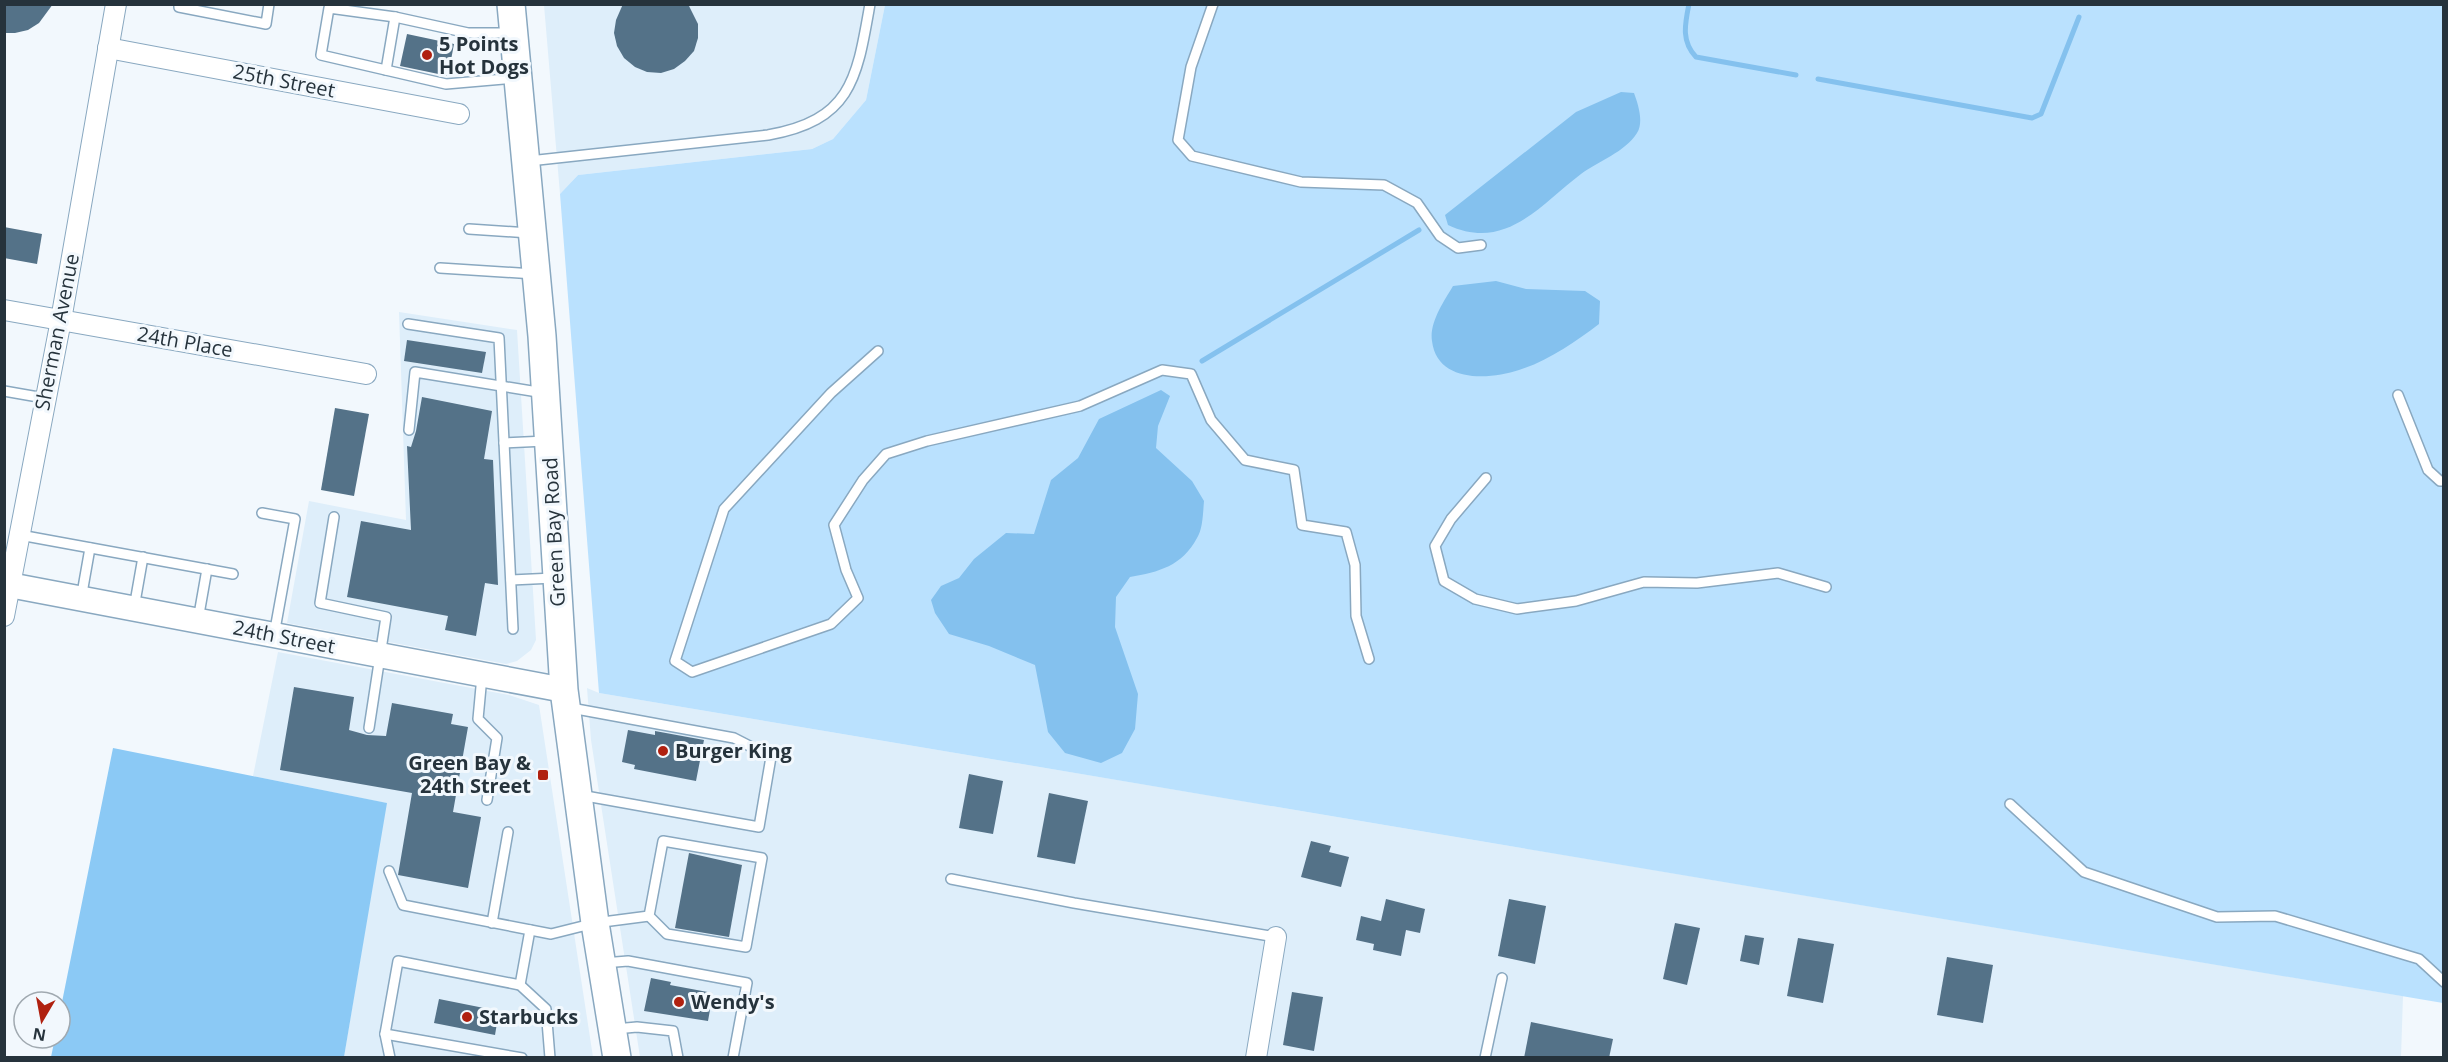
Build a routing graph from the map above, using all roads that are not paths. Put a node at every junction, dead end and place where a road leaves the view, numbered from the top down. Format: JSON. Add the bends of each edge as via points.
{"nodes":[{"id":1,"x":116,"y":4,"type":"edge"},
{"id":2,"x":179,"y":4,"type":"edge"},
{"id":3,"x":269,"y":4,"type":"edge"},
{"id":4,"x":511,"y":4,"type":"edge"},
{"id":5,"x":870,"y":4,"type":"edge"},
{"id":6,"x":1213,"y":4,"type":"edge"},
{"id":7,"x":395,"y":16,"type":"junction"},
{"id":8,"x":514,"y":33,"type":"junction"},
{"id":9,"x":108,"y":48,"type":"junction"},
{"id":10,"x":386,"y":70,"type":"junction"},
{"id":11,"x":519,"y":78,"type":"junction"},
{"id":12,"x":459,"y":114,"type":"dead end"},
{"id":13,"x":526,"y":161,"type":"junction"},
{"id":14,"x":469,"y":229,"type":"dead end"},
{"id":15,"x":533,"y":233,"type":"junction"},
{"id":16,"x":1481,"y":245,"type":"dead end"},
{"id":17,"x":440,"y":268,"type":"dead end"},
{"id":18,"x":537,"y":274,"type":"junction"},
{"id":19,"x":4,"y":310,"type":"edge"},
{"id":20,"x":61,"y":320,"type":"junction"},
{"id":21,"x":408,"y":324,"type":"dead end"},
{"id":22,"x":878,"y":351,"type":"dead end"},
{"id":23,"x":366,"y":374,"type":"dead end"},
{"id":24,"x":501,"y":386,"type":"junction"},
{"id":25,"x":4,"y":391,"type":"edge"},
{"id":26,"x":546,"y":393,"type":"junction"},
{"id":27,"x":2398,"y":395,"type":"dead end"},
{"id":28,"x":44,"y":398,"type":"junction"},
{"id":29,"x":409,"y":430,"type":"dead end"},
{"id":30,"x":549,"y":441,"type":"junction"},
{"id":31,"x":504,"y":443,"type":"junction"},
{"id":32,"x":1486,"y":478,"type":"dead end"},
{"id":33,"x":2444,"y":480,"type":"edge"},
{"id":34,"x":262,"y":513,"type":"dead end"},
{"id":35,"x":334,"y":517,"type":"dead end"},
{"id":36,"x":20,"y":535,"type":"junction"},
{"id":37,"x":90,"y":548,"type":"junction"},
{"id":38,"x":143,"y":557,"type":"junction"},
{"id":39,"x":207,"y":569,"type":"junction"},
{"id":40,"x":233,"y":574,"type":"dead end"},
{"id":41,"x":557,"y":578,"type":"junction"},
{"id":42,"x":511,"y":579,"type":"junction"},
{"id":43,"x":7,"y":585,"type":"edge"},
{"id":44,"x":1826,"y":587,"type":"dead end"},
{"id":45,"x":81,"y":598,"type":"junction"},
{"id":46,"x":134,"y":609,"type":"junction"},
{"id":47,"x":4,"y":616,"type":"edge"},
{"id":48,"x":198,"y":620,"type":"junction"},
{"id":49,"x":513,"y":629,"type":"dead end"},
{"id":50,"x":274,"y":635,"type":"junction"},
{"id":51,"x":380,"y":655,"type":"junction"},
{"id":52,"x":1369,"y":659,"type":"dead end"},
{"id":53,"x":482,"y":675,"type":"junction"},
{"id":54,"x":565,"y":699,"type":"junction"},
{"id":55,"x":369,"y":728,"type":"dead end"},
{"id":56,"x":578,"y":795,"type":"junction"},
{"id":57,"x":487,"y":800,"type":"dead end"},
{"id":58,"x":2010,"y":804,"type":"dead end"},
{"id":59,"x":508,"y":832,"type":"dead end"},
{"id":60,"x":390,"y":871,"type":"dead end"},
{"id":61,"x":951,"y":879,"type":"dead end"},
{"id":62,"x":649,"y":916,"type":"junction"},
{"id":63,"x":492,"y":923,"type":"junction"},
{"id":64,"x":595,"y":923,"type":"junction"},
{"id":65,"x":530,"y":930,"type":"junction"},
{"id":66,"x":1276,"y":937,"type":"joint"},
{"id":67,"x":603,"y":963,"type":"junction"},
{"id":68,"x":1502,"y":978,"type":"dead end"},
{"id":69,"x":2444,"y":982,"type":"edge"},
{"id":70,"x":520,"y":985,"type":"junction"},
{"id":71,"x":613,"y":1030,"type":"junction"},
{"id":72,"x":385,"y":1034,"type":"junction"},
{"id":73,"x":390,"y":1058,"type":"edge"},
{"id":74,"x":522,"y":1058,"type":"edge"},
{"id":75,"x":550,"y":1058,"type":"edge"},
{"id":76,"x":617,"y":1058,"type":"edge"},
{"id":77,"x":678,"y":1058,"type":"edge"},
{"id":78,"x":733,"y":1058,"type":"edge"},
{"id":79,"x":1256,"y":1058,"type":"edge"},
{"id":80,"x":1485,"y":1058,"type":"edge"}],
"edges":[{"from":1,"to":9,"type":"street","name":"Sherman Avenue"},
{"from":2,"to":3,"type":"lane","via":[[266,24]]},
{"from":4,"to":8,"type":"main road","name":"Green Bay Road"},
{"from":5,"to":13,"type":"lane","via":[[853,81],[829,110],[799,128],[768,135]]},
{"from":6,"to":16,"type":"lane","via":[[1191,67],[1178,140],[1192,156],[1301,182],[1384,186],[1417,203],[1440,236],[1458,248]]},
{"from":7,"to":8,"type":"lane","via":[[468,33]]},
{"from":7,"to":10,"type":"lane"},
{"from":7,"to":10,"type":"lane","via":[[329,8],[321,55]]},
{"from":8,"to":11,"type":"main road","name":"Green Bay Road"},
{"from":9,"to":12,"type":"street","name":"25th Street"},
{"from":9,"to":20,"type":"street","name":"Sherman Avenue"},
{"from":10,"to":11,"type":"lane","via":[[446,84]]},
{"from":11,"to":13,"type":"main road","name":"Green Bay Road"},
{"from":13,"to":15,"type":"main road","name":"Green Bay Road"},
{"from":14,"to":15,"type":"lane"},
{"from":15,"to":18,"type":"main road","name":"Green Bay Road"},
{"from":17,"to":18,"type":"lane"},
{"from":18,"to":26,"type":"main road","name":"Green Bay Road"},
{"from":19,"to":20,"type":"street","name":"24th Place"},
{"from":20,"to":23,"type":"street","name":"24th Place"},
{"from":20,"to":28,"type":"street","name":"Sherman Avenue"},
{"from":21,"to":24,"type":"lane","via":[[499,338]]},
{"from":22,"to":52,"type":"lane","via":[[831,393],[724,508],[675,661],[692,672],[831,624],[858,598],[834,525],[863,480],[886,454],[1080,406],[1162,370],[1191,374],[1211,420],[1245,460],[1293,470],[1302,525],[1346,532],[1355,565],[1356,616]]},
{"from":24,"to":26,"type":"lane"},
{"from":24,"to":29,"type":"lane","via":[[415,372]]},
{"from":24,"to":31,"type":"lane"},
{"from":25,"to":28,"type":"lane"},
{"from":26,"to":30,"type":"main road","name":"Green Bay Road"},
{"from":27,"to":33,"type":"lane","via":[[2428,470]]},
{"from":28,"to":36,"type":"street","name":"Sherman Avenue"},
{"from":30,"to":31,"type":"lane"},
{"from":30,"to":41,"type":"main road","name":"Green Bay Road"},
{"from":31,"to":42,"type":"lane"},
{"from":32,"to":44,"type":"lane","via":[[1451,519],[1435,546],[1444,581],[1475,599],[1517,609],[1576,601],[1644,582],[1697,583],[1778,573]]},
{"from":34,"to":50,"type":"lane","via":[[295,519]]},
{"from":35,"to":51,"type":"lane","via":[[320,603],[386,617]]},
{"from":36,"to":37,"type":"lane"},
{"from":36,"to":43,"type":"street","name":"Sherman Avenue"},
{"from":37,"to":38,"type":"lane"},
{"from":37,"to":45,"type":"lane"},
{"from":38,"to":39,"type":"lane"},
{"from":38,"to":46,"type":"lane"},
{"from":39,"to":40,"type":"lane"},
{"from":39,"to":48,"type":"lane"},
{"from":41,"to":42,"type":"lane"},
{"from":41,"to":54,"type":"main road","name":"Green Bay Road"},
{"from":42,"to":49,"type":"lane"},
{"from":43,"to":45,"type":"street","name":"24th Street"},
{"from":43,"to":47,"type":"street","name":"Sherman Avenue"},
{"from":45,"to":46,"type":"street","name":"24th Street"},
{"from":46,"to":48,"type":"street","name":"24th Street"},
{"from":48,"to":50,"type":"street","name":"24th Street"},
{"from":50,"to":51,"type":"street","name":"24th Street"},
{"from":51,"to":53,"type":"street","name":"24th Street"},
{"from":51,"to":55,"type":"lane"},
{"from":53,"to":54,"type":"street","name":"24th Street"},
{"from":53,"to":57,"type":"lane","via":[[478,719],[497,738]]},
{"from":54,"to":56,"type":"main road","name":"Green Bay Road"},
{"from":54,"to":56,"type":"lane","via":[[734,738],[771,757],[759,826]]},
{"from":56,"to":64,"type":"main road","name":"Green Bay Road"},
{"from":58,"to":69,"type":"lane","via":[[2084,872],[2217,917],[2275,916],[2419,959]]},
{"from":59,"to":63,"type":"lane"},
{"from":60,"to":63,"type":"lane","via":[[403,905]]},
{"from":61,"to":66,"type":"lane"},
{"from":62,"to":62,"type":"lane","via":[[667,934],[746,947],[762,858],[663,841]]},
{"from":62,"to":64,"type":"lane"},
{"from":63,"to":65,"type":"lane"},
{"from":64,"to":65,"type":"lane","via":[[551,933]]},
{"from":64,"to":67,"type":"main road","name":"Green Bay Road"},
{"from":65,"to":70,"type":"lane"},
{"from":66,"to":79,"type":"street"},
{"from":67,"to":71,"type":"main road","name":"Green Bay Road"},
{"from":67,"to":78,"type":"lane","via":[[628,961],[747,982]]},
{"from":68,"to":80,"type":"lane"},
{"from":70,"to":72,"type":"lane","via":[[398,961]]},
{"from":70,"to":75,"type":"lane","via":[[546,1009]]},
{"from":71,"to":76,"type":"main road","name":"Green Bay Road"},
{"from":71,"to":77,"type":"lane","via":[[637,1027],[673,1031]]},
{"from":72,"to":73,"type":"lane"},
{"from":72,"to":74,"type":"lane"}]}
